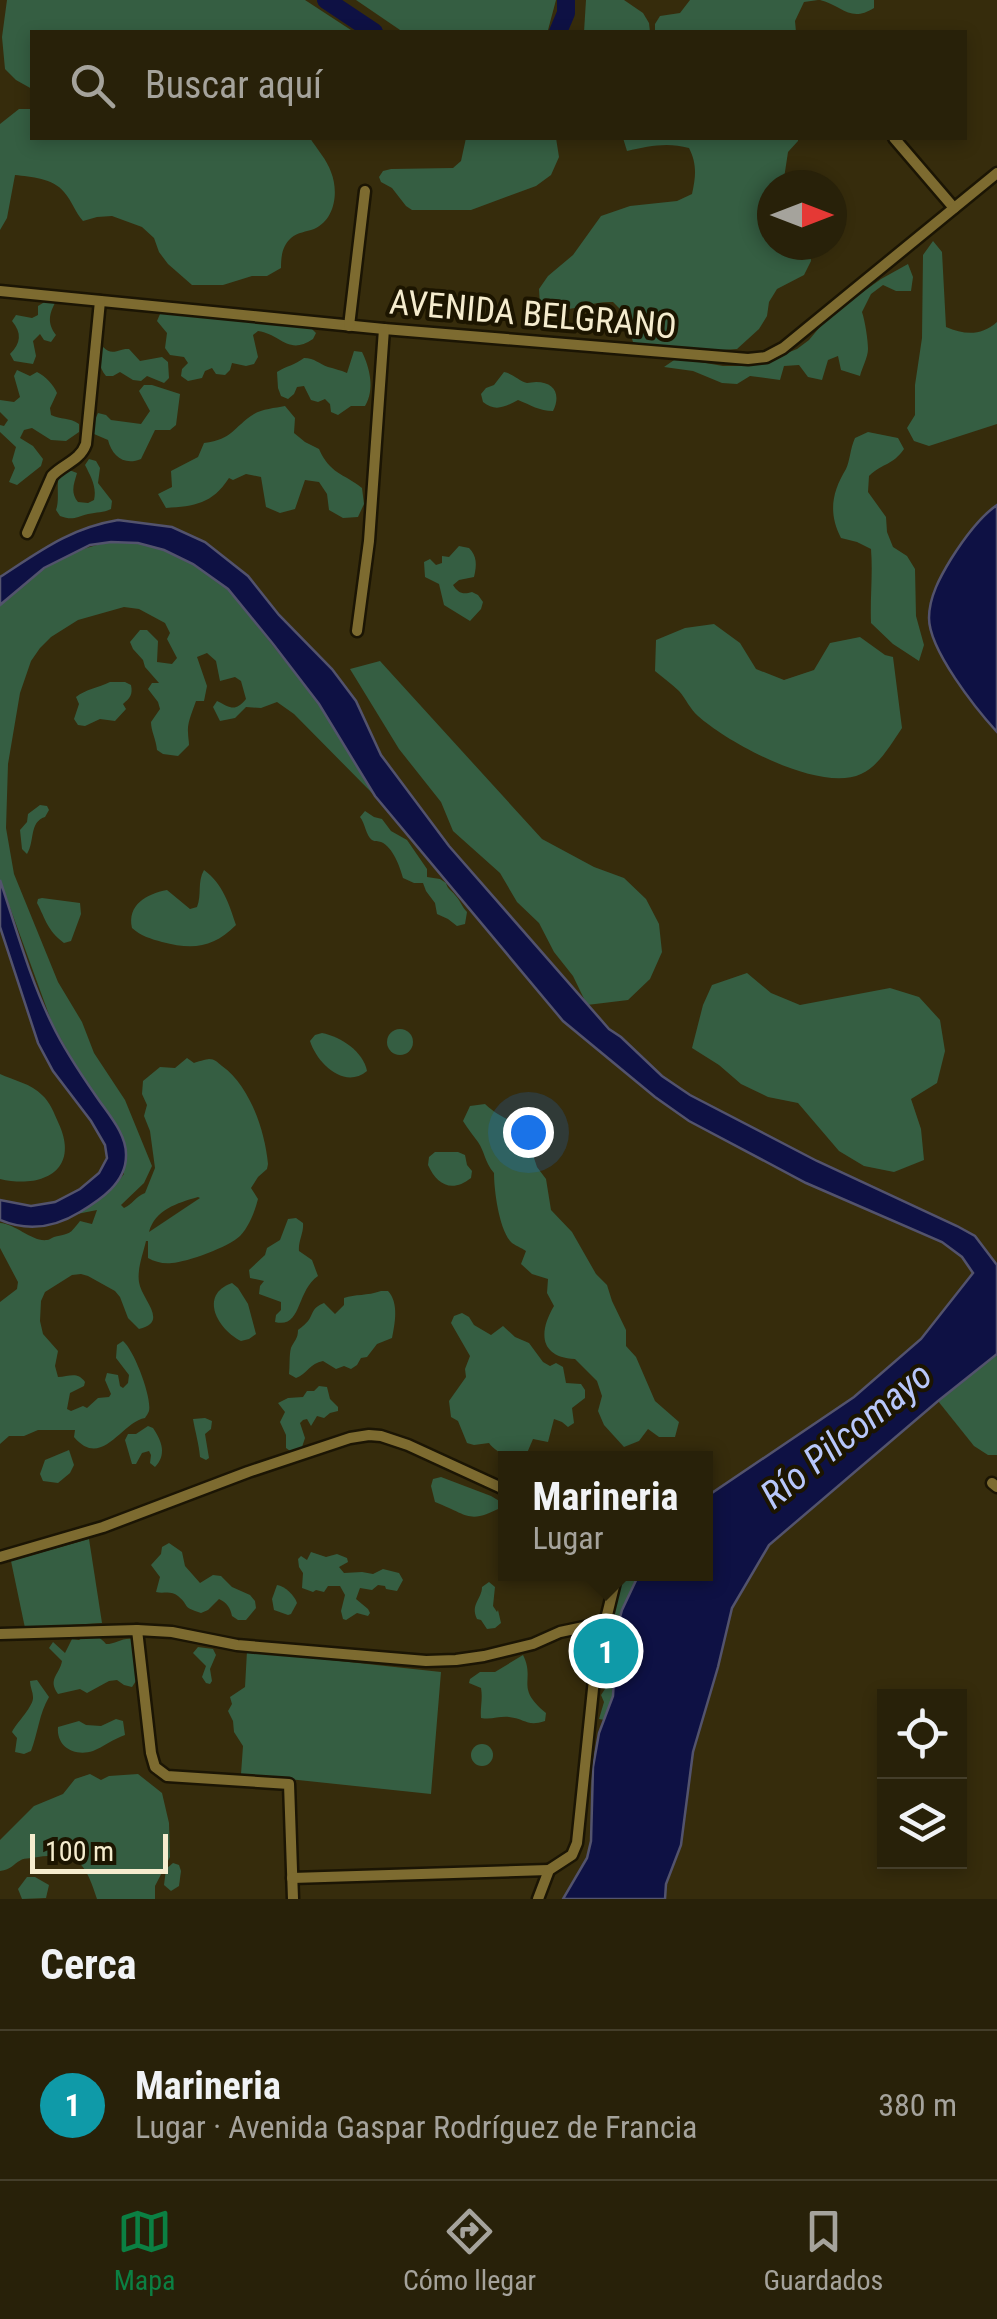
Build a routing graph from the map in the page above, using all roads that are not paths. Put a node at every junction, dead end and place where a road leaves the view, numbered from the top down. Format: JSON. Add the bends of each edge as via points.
{"nodes":[{"id":1,"x":896,"y":140,"type":"edge"},
{"id":2,"x":997,"y":173,"type":"edge"},
{"id":3,"x":364,"y":191,"type":"dead end"},
{"id":4,"x":954,"y":208,"type":"junction"},
{"id":5,"x":0,"y":291,"type":"edge"},
{"id":6,"x":100,"y":301,"type":"junction"},
{"id":7,"x":348,"y":326,"type":"junction"},
{"id":8,"x":384,"y":330,"type":"junction"},
{"id":9,"x":28,"y":533,"type":"dead end"},
{"id":10,"x":357,"y":631,"type":"dead end"},
{"id":11,"x":498,"y":1486,"type":"edge"},
{"id":12,"x":0,"y":1557,"type":"edge"},
{"id":13,"x":615,"y":1581,"type":"edge"},
{"id":14,"x":604,"y":1623,"type":"junction"},
{"id":15,"x":137,"y":1630,"type":"junction"},
{"id":16,"x":0,"y":1634,"type":"edge"},
{"id":17,"x":549,"y":1870,"type":"junction"},
{"id":18,"x":292,"y":1878,"type":"junction"},
{"id":19,"x":294,"y":1899,"type":"edge"},
{"id":20,"x":538,"y":1899,"type":"edge"}],
"edges":[{"from":1,"to":4,"type":"street"},
{"from":2,"to":4,"type":"street","name":"AVENIDA BELGRANO"},
{"from":3,"to":7,"type":"street"},
{"from":4,"to":8,"type":"street","name":"AVENIDA BELGRANO","via":[[766,357]]},
{"from":5,"to":6,"type":"street","name":"AVENIDA BELGRANO"},
{"from":6,"to":7,"type":"street","name":"AVENIDA BELGRANO"},
{"from":6,"to":9,"type":"street","via":[[86,444],[52,476]]},
{"from":7,"to":8,"type":"street","name":"AVENIDA BELGRANO"},
{"from":8,"to":10,"type":"street"},
{"from":11,"to":12,"type":"street","via":[[370,1435]]},
{"from":13,"to":14,"type":"street"},
{"from":14,"to":15,"type":"street","via":[[484,1656],[426,1661]]},
{"from":14,"to":17,"type":"street","via":[[577,1843],[572,1856]]},
{"from":15,"to":16,"type":"street"},
{"from":15,"to":18,"type":"street","via":[[155,1767],[168,1776],[289,1784]]},
{"from":17,"to":18,"type":"street"},
{"from":17,"to":20,"type":"street"},
{"from":18,"to":19,"type":"street"}]}
